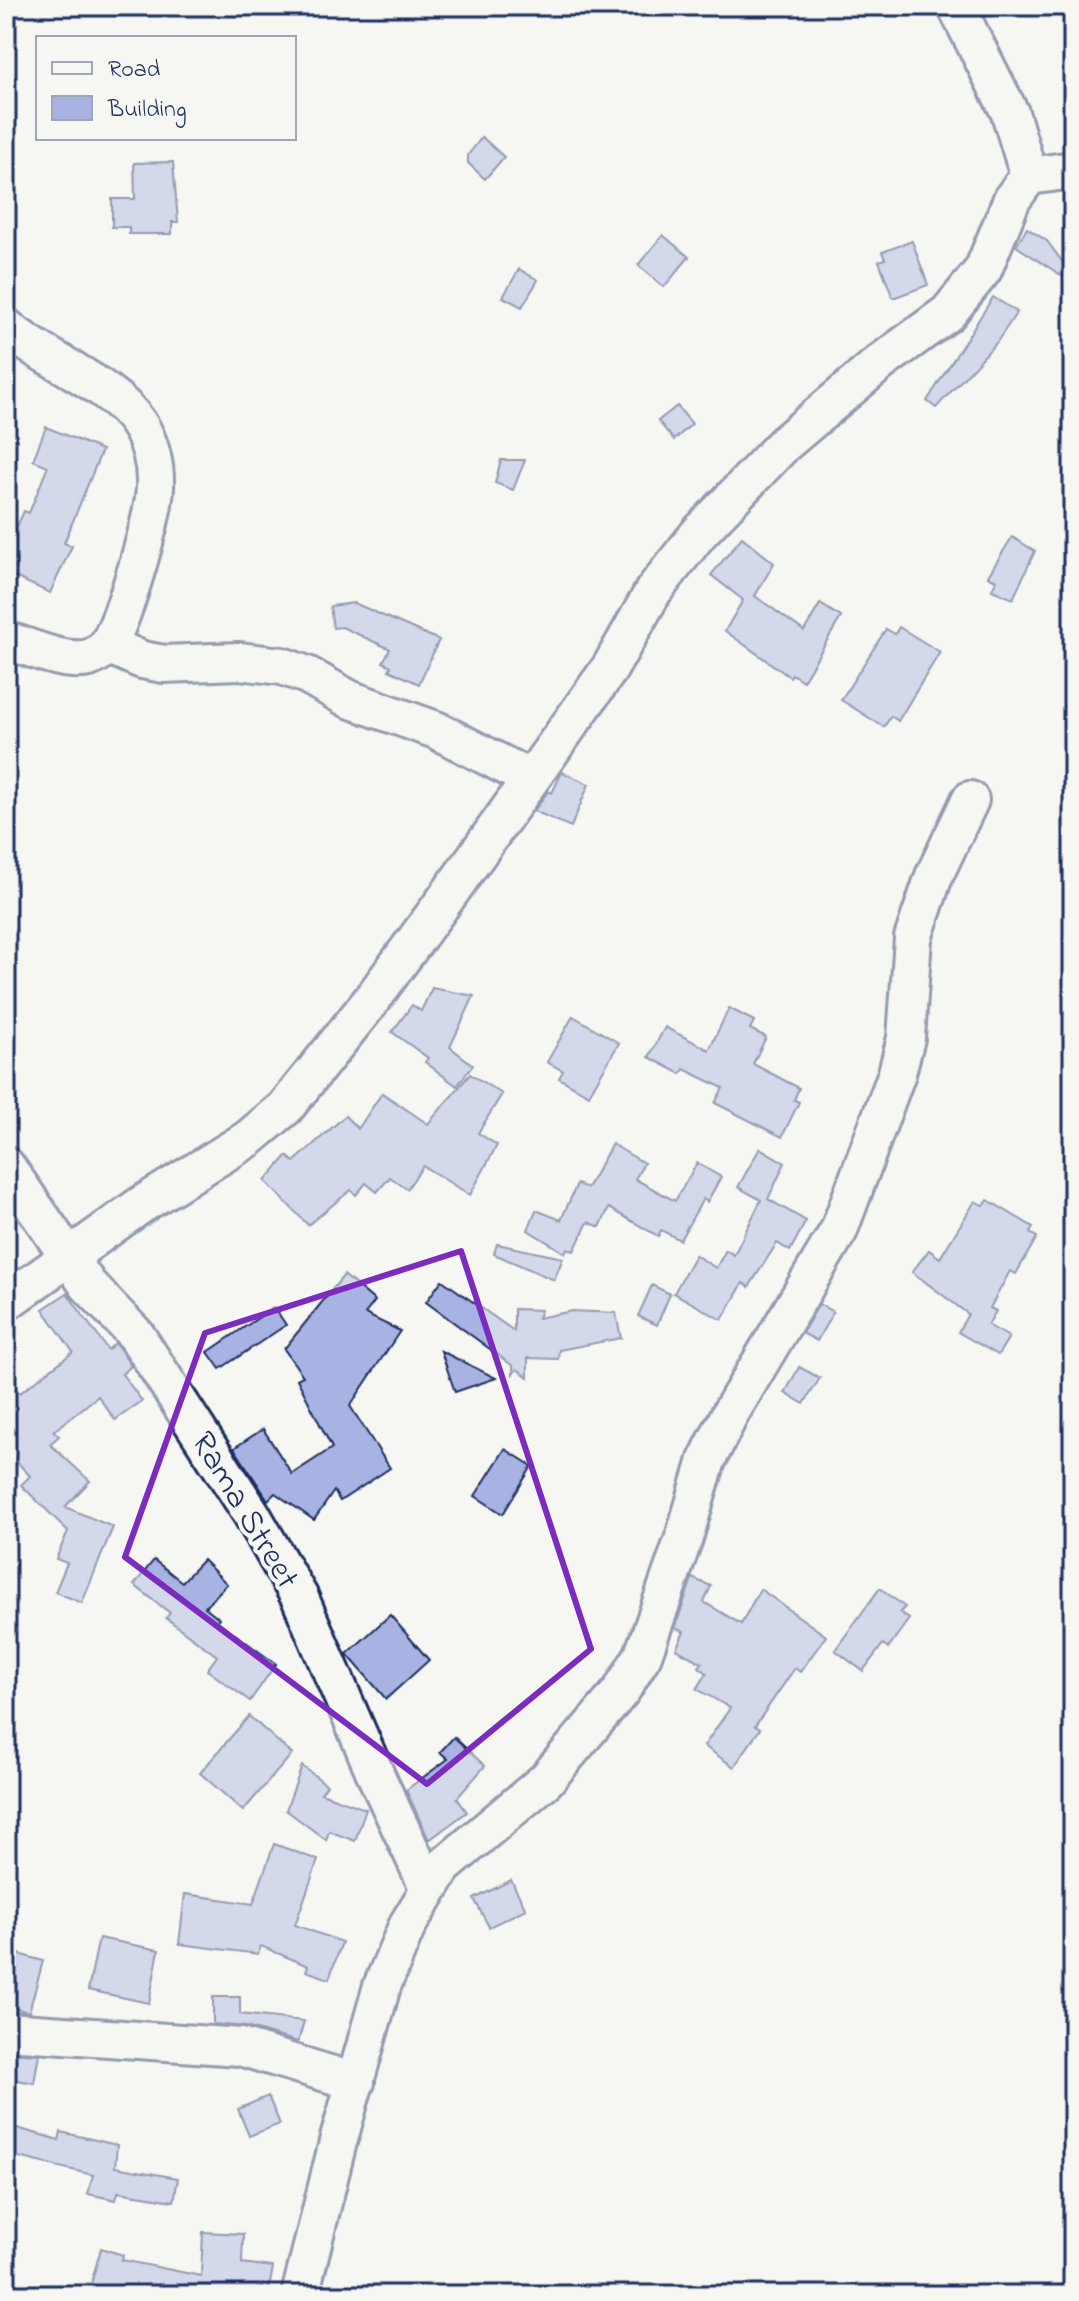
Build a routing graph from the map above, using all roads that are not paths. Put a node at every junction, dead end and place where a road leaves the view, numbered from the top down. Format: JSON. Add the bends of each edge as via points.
{"nodes":[{"id":1,"x":956,"y":6,"type":"edge"},
{"id":2,"x":1073,"y":170,"type":"edge"},
{"id":3,"x":1029,"y":176,"type":"junction"},
{"id":4,"x":6,"y":327,"type":"edge"},
{"id":5,"x":6,"y":640,"type":"edge"},
{"id":6,"x":108,"y":645,"type":"junction"},
{"id":7,"x":529,"y":778,"type":"junction"},
{"id":8,"x":970,"y":800,"type":"dead end"},
{"id":9,"x":6,"y":1166,"type":"edge"},
{"id":10,"x":69,"y":1258,"type":"junction"},
{"id":11,"x":6,"y":1302,"type":"edge"},
{"id":12,"x":428,"y":1887,"type":"junction"},
{"id":13,"x":6,"y":2031,"type":"edge"},
{"id":14,"x":356,"y":2082,"type":"junction"},
{"id":15,"x":300,"y":2295,"type":"edge"}],
"edges":[{"from":1,"to":3,"type":"street","via":[[1010,113]]},
{"from":2,"to":3,"type":"street"},
{"from":3,"to":7,"type":"street","via":[[1012,199],[983,270],[948,313],[784,444],[699,533],[654,590],[610,668]]},
{"from":4,"to":6,"type":"street","via":[[106,393],[137,421],[151,451],[155,487],[142,549]]},
{"from":5,"to":6,"type":"street","via":[[72,658],[87,658]]},
{"from":6,"to":7,"type":"street","via":[[164,664],[239,661],[282,666],[349,699],[436,730]]},
{"from":7,"to":10,"type":"street","via":[[370,1002],[285,1108],[248,1139],[141,1205]]},
{"from":8,"to":12,"type":"street","via":[[934,876],[913,938],[906,1038],[839,1230],[707,1460],[643,1655],[621,1691],[546,1780],[443,1867]]},
{"from":9,"to":10,"type":"street","name":"Rama Street"},
{"from":10,"to":11,"type":"street"},
{"from":10,"to":12,"type":"street","name":"Rama Street","via":[[136,1335],[201,1430],[300,1598]]},
{"from":12,"to":14,"type":"street","via":[[382,1986]]},
{"from":13,"to":14,"type":"street","via":[[240,2047]]},
{"from":14,"to":15,"type":"street"}]}
